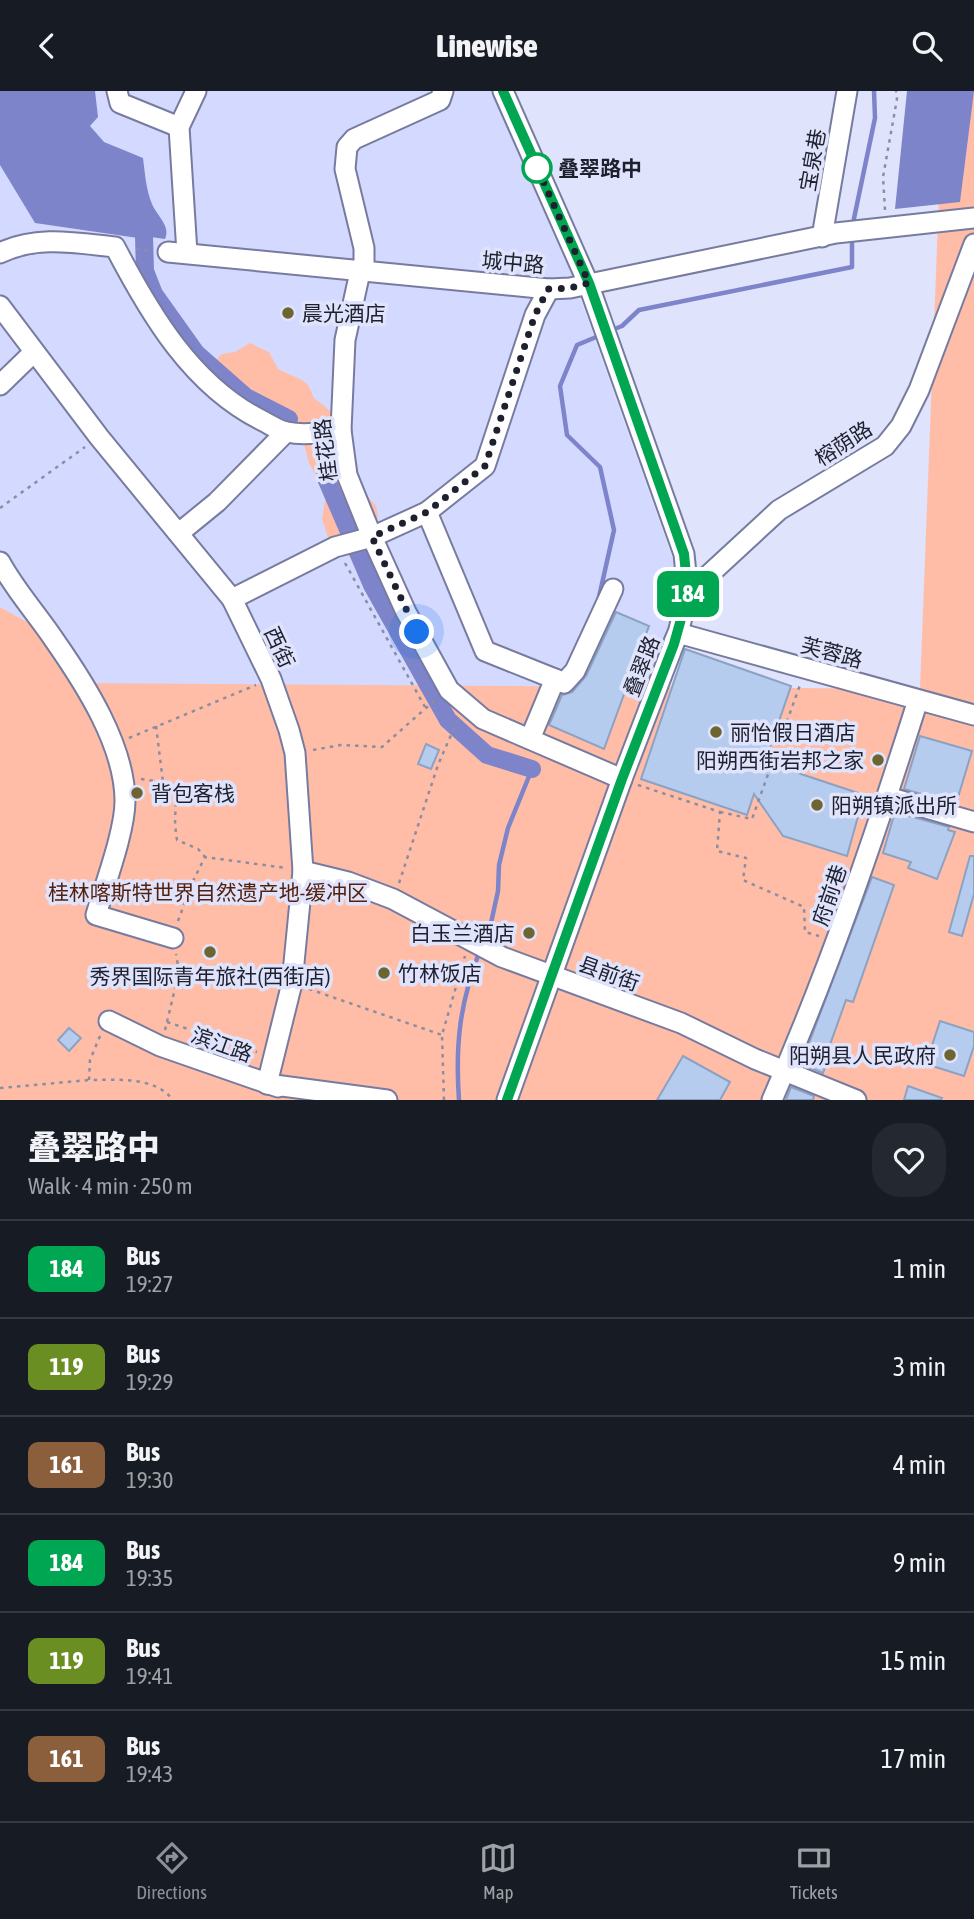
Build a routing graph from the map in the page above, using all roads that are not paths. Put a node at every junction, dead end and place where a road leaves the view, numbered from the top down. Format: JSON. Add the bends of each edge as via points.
{"nodes":[{"id":1,"x":117,"y":91,"type":"edge"},
{"id":2,"x":196,"y":91,"type":"edge"},
{"id":3,"x":443,"y":91,"type":"edge"},
{"id":4,"x":503,"y":91,"type":"edge"},
{"id":5,"x":847,"y":91,"type":"edge"},
{"id":6,"x":179,"y":127,"type":"junction"},
{"id":7,"x":974,"y":218,"type":"edge"},
{"id":8,"x":829,"y":235,"type":"junction"},
{"id":9,"x":974,"y":244,"type":"edge"},
{"id":10,"x":0,"y":253,"type":"edge"},
{"id":11,"x":359,"y":272,"type":"junction"},
{"id":12,"x":589,"y":283,"type":"junction"},
{"id":13,"x":548,"y":289,"type":"junction"},
{"id":14,"x":0,"y":306,"type":"edge"},
{"id":15,"x":34,"y":352,"type":"junction"},
{"id":16,"x":0,"y":385,"type":"edge"},
{"id":17,"x":341,"y":429,"type":"junction"},
{"id":18,"x":286,"y":432,"type":"junction"},
{"id":19,"x":427,"y":512,"type":"junction"},
{"id":20,"x":179,"y":533,"type":"junction"},
{"id":21,"x":372,"y":537,"type":"junction"},
{"id":22,"x":0,"y":562,"type":"edge"},
{"id":23,"x":613,"y":589,"type":"dead end"},
{"id":24,"x":688,"y":594,"type":"junction"},
{"id":25,"x":232,"y":599,"type":"junction"},
{"id":26,"x":678,"y":633,"type":"junction"},
{"id":27,"x":555,"y":679,"type":"junction"},
{"id":28,"x":918,"y":700,"type":"junction"},
{"id":29,"x":974,"y":715,"type":"edge"},
{"id":30,"x":532,"y":740,"type":"junction"},
{"id":31,"x":622,"y":779,"type":"junction"},
{"id":32,"x":888,"y":797,"type":"junction"},
{"id":33,"x":974,"y":823,"type":"edge"},
{"id":34,"x":303,"y":871,"type":"junction"},
{"id":35,"x":173,"y":938,"type":"road end"},
{"id":36,"x":551,"y":976,"type":"junction"},
{"id":37,"x":109,"y":1021,"type":"road end"},
{"id":38,"x":785,"y":1070,"type":"junction"},
{"id":39,"x":267,"y":1084,"type":"junction"},
{"id":40,"x":323,"y":1100,"type":"edge"},
{"id":41,"x":387,"y":1100,"type":"edge"},
{"id":42,"x":507,"y":1100,"type":"edge"},
{"id":43,"x":772,"y":1100,"type":"edge"},
{"id":44,"x":856,"y":1100,"type":"edge"}],
"edges":[{"from":1,"to":6,"type":"street","via":[[120,103]]},
{"from":2,"to":6,"type":"street"},
{"from":3,"to":11,"type":"street","name":"桂花路","via":[[440,100],[354,139],[347,148],[345,169],[364,248]]},
{"from":4,"to":12,"type":"street","name":"叠翠路"},
{"from":5,"to":8,"type":"street","name":"宝泉巷"},
{"from":6,"to":11,"type":"street","name":"城中路","via":[[177,252]]},
{"from":7,"to":8,"type":"street","name":"城中路"},
{"from":8,"to":12,"type":"street","name":"城中路"},
{"from":9,"to":24,"type":"street","name":"榕荫路","via":[[919,390],[885,446],[779,510]]},
{"from":10,"to":18,"type":"street","via":[[54,241],[115,247],[142,298],[189,362],[248,414]]},
{"from":11,"to":13,"type":"street","name":"城中路"},
{"from":11,"to":17,"type":"street","name":"桂花路","via":[[345,340]]},
{"from":12,"to":13,"type":"street","name":"城中路"},
{"from":12,"to":24,"type":"street","name":"叠翠路","via":[[684,554]]},
{"from":13,"to":19,"type":"street","via":[[535,315],[485,466]]},
{"from":14,"to":15,"type":"street","name":"西街"},
{"from":15,"to":16,"type":"street"},
{"from":15,"to":20,"type":"street","name":"西街"},
{"from":17,"to":18,"type":"street"},
{"from":17,"to":21,"type":"street","name":"桂花路","via":[[347,475]]},
{"from":18,"to":20,"type":"street","name":"桂花路","via":[[217,502]]},
{"from":19,"to":21,"type":"street"},
{"from":19,"to":27,"type":"street","via":[[485,651]]},
{"from":20,"to":25,"type":"street","name":"西街"},
{"from":21,"to":25,"type":"street","via":[[335,547]]},
{"from":21,"to":30,"type":"street","name":"桂花路","via":[[449,691],[483,719]]},
{"from":22,"to":35,"type":"street","via":[[55,640],[114,745],[124,812],[96,915]]},
{"from":23,"to":27,"type":"street","via":[[575,671],[564,683]]},
{"from":24,"to":26,"type":"street","name":"叠翠路"},
{"from":25,"to":34,"type":"street","name":"西街","via":[[271,679],[296,753]]},
{"from":26,"to":28,"type":"street","name":"芙蓉路"},
{"from":26,"to":29,"type":"street"},
{"from":26,"to":31,"type":"street","name":"叠翠路"},
{"from":26,"to":42,"type":"street"},
{"from":27,"to":30,"type":"street"},
{"from":28,"to":29,"type":"street","name":"芙蓉路"},
{"from":28,"to":32,"type":"street","name":"府前巷"},
{"from":30,"to":31,"type":"street","name":"桂花路"},
{"from":31,"to":36,"type":"street","name":"叠翠路"},
{"from":32,"to":33,"type":"street"},
{"from":32,"to":38,"type":"street","name":"府前巷"},
{"from":34,"to":36,"type":"street","name":"县前街","via":[[393,899],[502,957]]},
{"from":34,"to":39,"type":"street","name":"西街","via":[[292,983]]},
{"from":36,"to":38,"type":"street","name":"县前街","via":[[681,1023]]},
{"from":36,"to":42,"type":"street","name":"叠翠路"},
{"from":37,"to":39,"type":"street","name":"滨江路","via":[[160,1046]]},
{"from":38,"to":43,"type":"street","name":"府前巷"},
{"from":38,"to":44,"type":"street","name":"县前街"},
{"from":39,"to":40,"type":"street","name":"滨江路"},
{"from":39,"to":41,"type":"street"}]}
